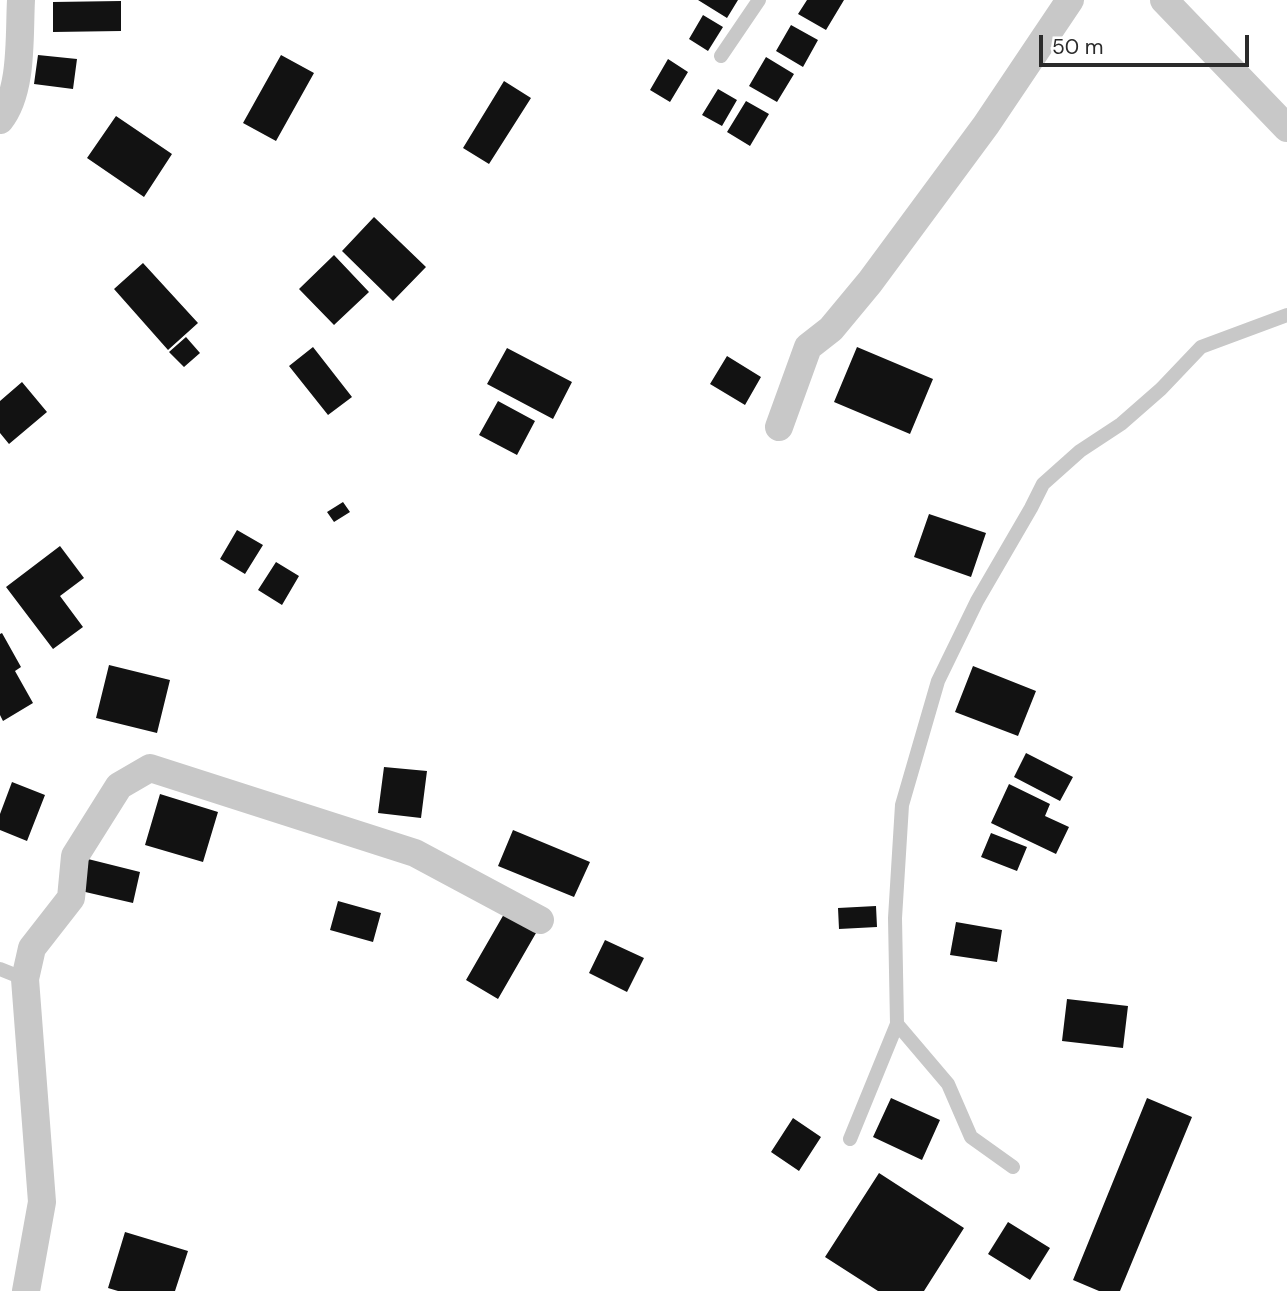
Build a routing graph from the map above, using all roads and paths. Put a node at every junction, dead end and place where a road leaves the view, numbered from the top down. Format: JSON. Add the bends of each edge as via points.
{"nodes":[{"id":1,"x":21,"y":0,"type":"edge"},
{"id":2,"x":760,"y":0,"type":"edge"},
{"id":3,"x":1070,"y":0,"type":"edge"},
{"id":4,"x":1164,"y":0,"type":"edge"},
{"id":5,"x":721,"y":56,"type":"dead end"},
{"id":6,"x":0,"y":120,"type":"edge"},
{"id":7,"x":1287,"y":128,"type":"edge"},
{"id":8,"x":1287,"y":315,"type":"edge"},
{"id":9,"x":779,"y":428,"type":"dead end"},
{"id":10,"x":540,"y":920,"type":"dead end"},
{"id":11,"x":12,"y":974,"type":"edge"},
{"id":12,"x":897,"y":1024,"type":"junction"},
{"id":13,"x":850,"y":1139,"type":"dead end"},
{"id":14,"x":1013,"y":1167,"type":"dead end"},
{"id":15,"x":26,"y":1291,"type":"edge"}],
"edges":[{"from":1,"to":6,"type":"street","via":[[17,70],[8,110]]},
{"from":2,"to":5,"type":"lane"},
{"from":3,"to":9,"type":"street","via":[[986,125],[870,282],[831,328],[808,346]]},
{"from":4,"to":7,"type":"street"},
{"from":8,"to":12,"type":"lane","via":[[1201,347],[1121,424],[1080,451],[1043,484],[977,601],[938,681],[902,805],[895,918]]},
{"from":10,"to":11,"type":"street","via":[[415,853],[150,768],[119,786],[75,856],[71,898]]},
{"from":11,"to":15,"type":"street","via":[[42,1202]]},
{"from":12,"to":13,"type":"lane"},
{"from":12,"to":14,"type":"lane","via":[[947,1084],[971,1137]]}]}
